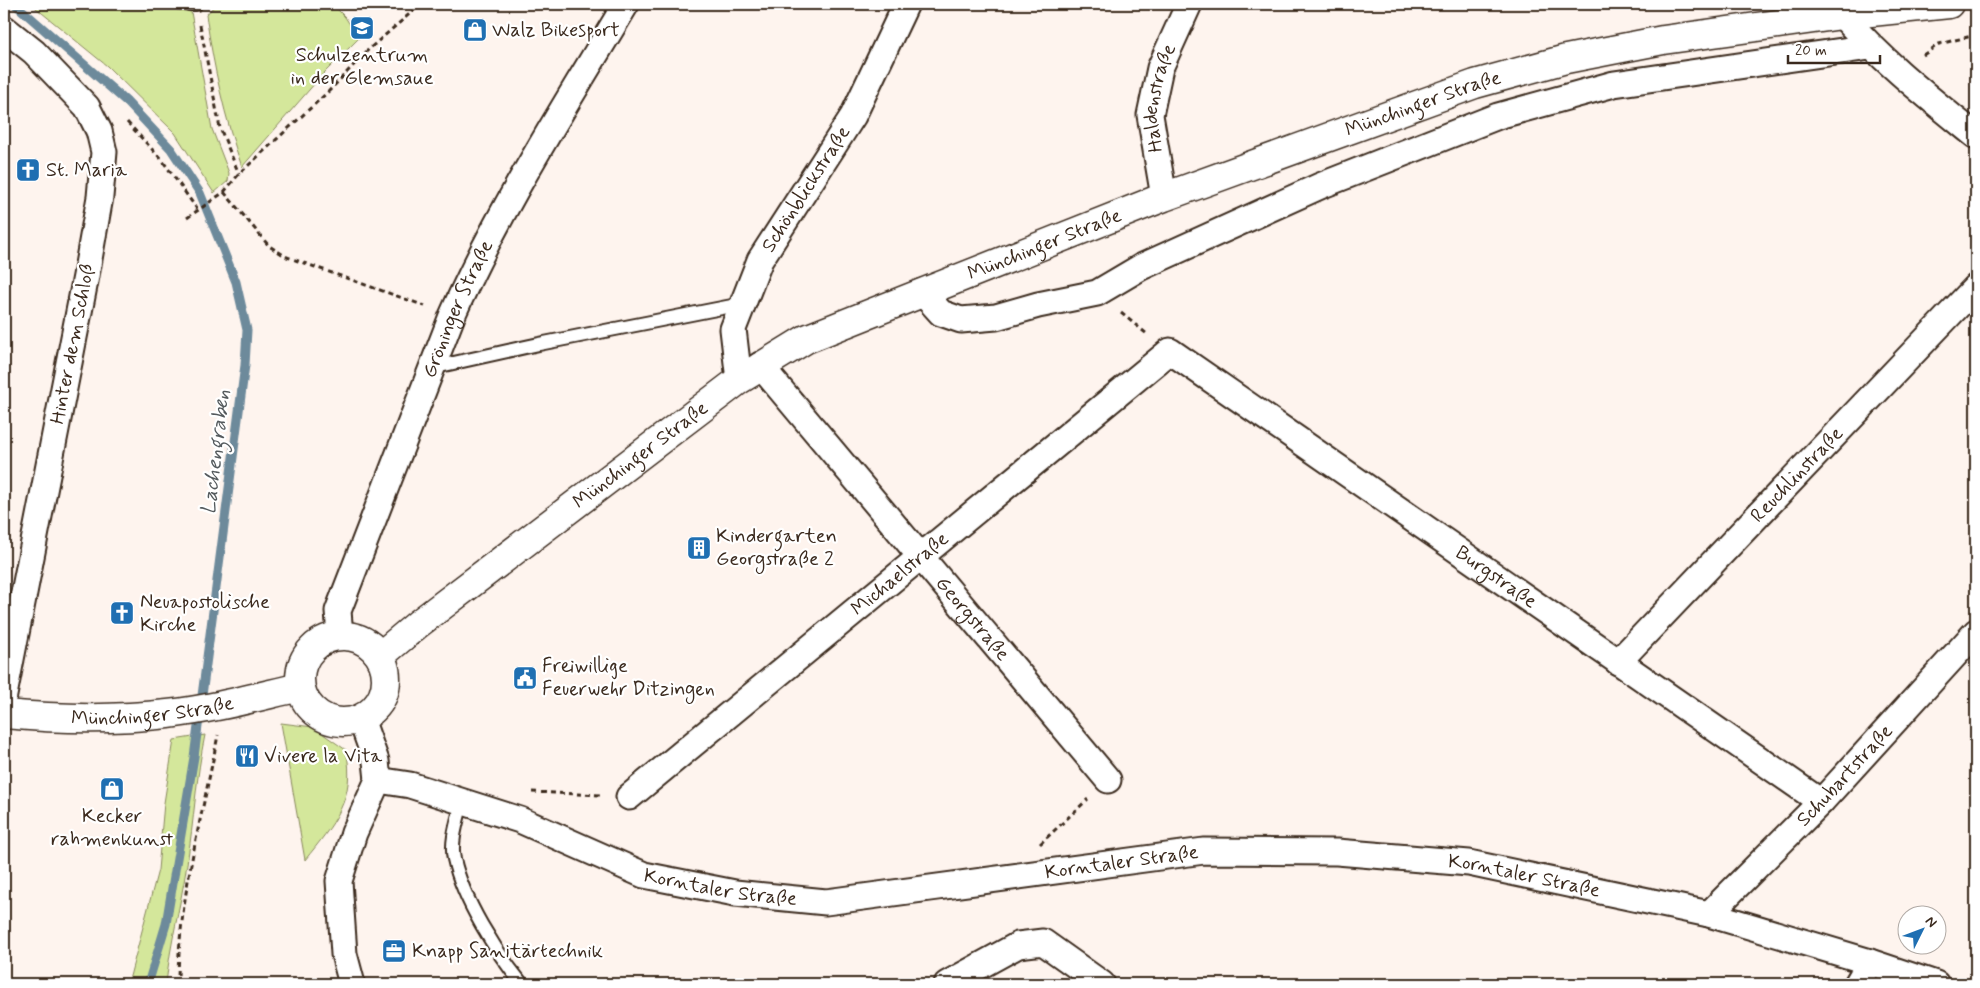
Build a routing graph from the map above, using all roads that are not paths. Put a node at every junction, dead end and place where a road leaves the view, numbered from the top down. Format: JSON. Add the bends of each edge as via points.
{"nodes":[{"id":1,"x":190,"y":4,"type":"edge"},
{"id":2,"x":196,"y":4,"type":"edge"},
{"id":3,"x":626,"y":4,"type":"edge"},
{"id":4,"x":906,"y":4,"type":"edge"},
{"id":5,"x":1188,"y":4,"type":"edge"},
{"id":6,"x":1949,"y":4,"type":"edge"},
{"id":7,"x":1842,"y":15,"type":"junction"},
{"id":8,"x":4,"y":28,"type":"edge"},
{"id":9,"x":1870,"y":47,"type":"junction"},
{"id":10,"x":1976,"y":136,"type":"edge"},
{"id":11,"x":1164,"y":197,"type":"junction"},
{"id":12,"x":1976,"y":287,"type":"edge"},
{"id":13,"x":922,"y":292,"type":"junction"},
{"id":14,"x":742,"y":304,"type":"junction"},
{"id":15,"x":1170,"y":351,"type":"joint"},
{"id":16,"x":432,"y":368,"type":"junction"},
{"id":17,"x":750,"y":373,"type":"junction"},
{"id":18,"x":921,"y":558,"type":"junction"},
{"id":19,"x":1976,"y":632,"type":"edge"},
{"id":20,"x":340,"y":635,"type":"junction"},
{"id":21,"x":380,"y":656,"type":"junction"},
{"id":22,"x":1618,"y":662,"type":"junction"},
{"id":23,"x":300,"y":688,"type":"junction"},
{"id":24,"x":4,"y":695,"type":"edge"},
{"id":25,"x":4,"y":714,"type":"edge"},
{"id":26,"x":361,"y":719,"type":"junction"},
{"id":27,"x":378,"y":780,"type":"junction"},
{"id":28,"x":1108,"y":780,"type":"road end"},
{"id":29,"x":629,"y":797,"type":"road end"},
{"id":30,"x":462,"y":802,"type":"junction"},
{"id":31,"x":1821,"y":802,"type":"junction"},
{"id":32,"x":1709,"y":914,"type":"junction"},
{"id":33,"x":1870,"y":962,"type":"junction"},
{"id":34,"x":352,"y":984,"type":"edge"},
{"id":35,"x":522,"y":984,"type":"edge"},
{"id":36,"x":947,"y":984,"type":"edge"},
{"id":37,"x":1102,"y":984,"type":"edge"},
{"id":38,"x":1857,"y":984,"type":"edge"},
{"id":39,"x":1936,"y":984,"type":"edge"}],
"edges":[{"from":1,"to":2,"type":"lane"},
{"from":3,"to":16,"type":"street","name":"Gröninger Straße","via":[[524,174],[472,270]]},
{"from":4,"to":14,"type":"street","name":"Schönblickstraße","via":[[853,116],[760,260]]},
{"from":5,"to":11,"type":"street","name":"Haldenstraße","via":[[1160,68],[1150,116]]},
{"from":6,"to":7,"type":"main road","name":"Münchinger Straße"},
{"from":7,"to":9,"type":"street"},
{"from":7,"to":11,"type":"main road","name":"Münchinger Straße","via":[[1663,40],[1566,59],[1475,84]]},
{"from":8,"to":24,"type":"street","name":"Hinter dem Schloß","via":[[34,52],[87,107],[99,131],[104,152],[100,197],[86,276]]},
{"from":9,"to":10,"type":"street"},
{"from":9,"to":13,"type":"street","name":"Münchinger Straße","via":[[1614,84],[1498,116],[1320,186],[1141,267],[1097,293],[996,317],[962,320],[941,313]]},
{"from":11,"to":13,"type":"main road","name":"Münchinger Straße"},
{"from":12,"to":22,"type":"street","name":"Reuchlinstraße"},
{"from":13,"to":17,"type":"main road","name":"Münchinger Straße","via":[[806,339]]},
{"from":14,"to":16,"type":"lane"},
{"from":14,"to":17,"type":"street","name":"Schönblickstraße","via":[[733,329]]},
{"from":15,"to":18,"type":"street","name":"Michaelstraße"},
{"from":15,"to":22,"type":"street","name":"Burgstraße"},
{"from":16,"to":20,"type":"street","name":"Gröninger Straße","via":[[338,611]]},
{"from":17,"to":18,"type":"street","name":"Georgstraße"},
{"from":17,"to":21,"type":"main road","name":"Münchinger Straße","via":[[425,618]]},
{"from":18,"to":28,"type":"street","name":"Georgstraße"},
{"from":18,"to":29,"type":"street","name":"Michaelstraße"},
{"from":19,"to":31,"type":"street","name":"Schubartstraße"},
{"from":20,"to":21,"type":"main road","via":[[356,637],[369,644]]},
{"from":20,"to":23,"type":"main road","via":[[319,642],[304,658]]},
{"from":21,"to":26,"type":"main road","via":[[386,673],[385,692],[376,708]]},
{"from":22,"to":31,"type":"street","name":"Burgstraße"},
{"from":23,"to":25,"type":"main road","name":"Münchinger Straße","via":[[169,714],[106,718]]},
{"from":23,"to":26,"type":"main road","via":[[316,714],[330,721],[346,723]]},
{"from":26,"to":27,"type":"street","via":[[376,761]]},
{"from":27,"to":30,"type":"street","name":"Korntaler Straße","via":[[410,785]]},
{"from":27,"to":34,"type":"street","via":[[354,833],[340,881],[344,954]]},
{"from":30,"to":32,"type":"street","name":"Korntaler Straße","via":[[520,820],[644,875],[735,892],[826,902],[1204,851],[1336,852],[1469,863]]},
{"from":30,"to":35,"type":"lane","via":[[453,858],[480,919]]},
{"from":31,"to":32,"type":"street","name":"Schubartstraße"},
{"from":32,"to":33,"type":"street","name":"Korntaler Straße"},
{"from":33,"to":38,"type":"street"},
{"from":33,"to":39,"type":"street","name":"Korntaler Straße"},
{"from":36,"to":37,"type":"street","via":[[1018,945],[1043,942]]}]}
